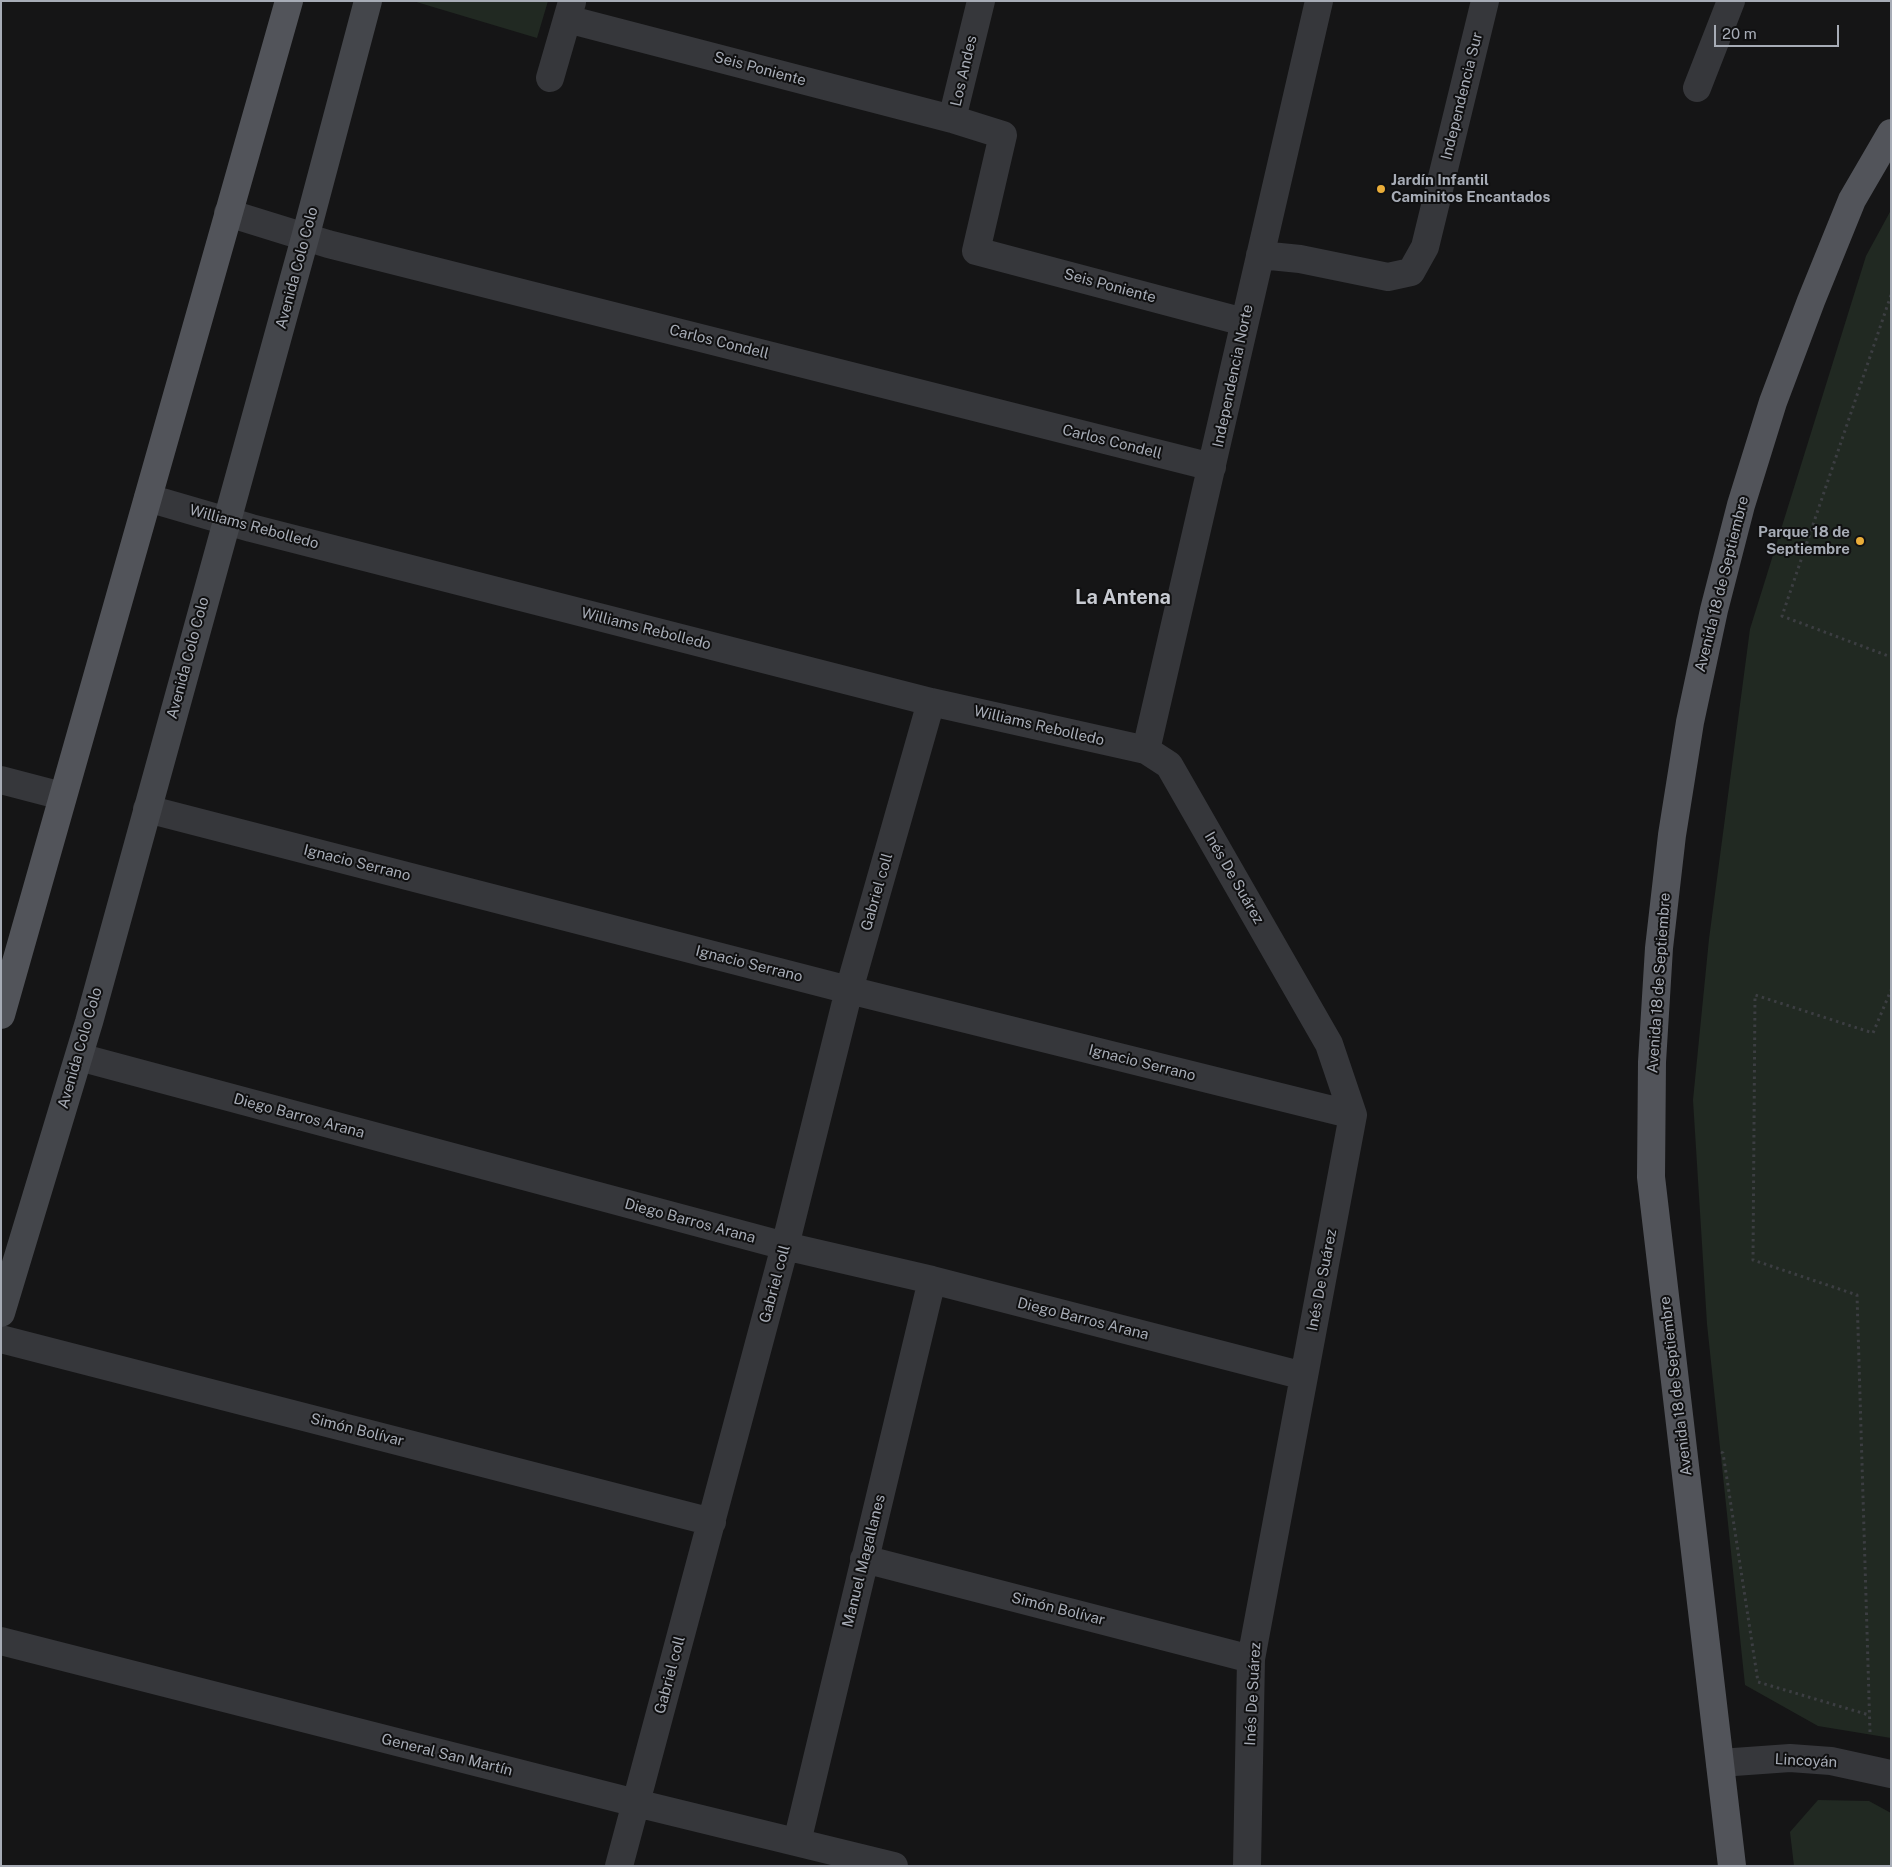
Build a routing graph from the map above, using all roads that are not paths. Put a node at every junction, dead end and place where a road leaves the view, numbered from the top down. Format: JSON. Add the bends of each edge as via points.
{"nodes":[{"id":1,"x":289,"y":1,"type":"edge"},
{"id":2,"x":368,"y":1,"type":"edge"},
{"id":3,"x":981,"y":1,"type":"edge"},
{"id":4,"x":1318,"y":1,"type":"edge"},
{"id":5,"x":1486,"y":1,"type":"edge"},
{"id":6,"x":1731,"y":1,"type":"edge"},
{"id":7,"x":570,"y":10,"type":"edge"},
{"id":8,"x":550,"y":78,"type":"dead end"},
{"id":9,"x":1697,"y":88,"type":"dead end"},
{"id":10,"x":952,"y":119,"type":"junction"},
{"id":11,"x":1891,"y":133,"type":"edge"},
{"id":12,"x":228,"y":213,"type":"junction"},
{"id":13,"x":306,"y":238,"type":"junction"},
{"id":14,"x":976,"y":251,"type":"joint"},
{"id":15,"x":1260,"y":255,"type":"junction"},
{"id":16,"x":1244,"y":322,"type":"junction"},
{"id":17,"x":1212,"y":467,"type":"junction"},
{"id":18,"x":148,"y":498,"type":"junction"},
{"id":19,"x":226,"y":520,"type":"junction"},
{"id":20,"x":931,"y":702,"type":"junction"},
{"id":21,"x":1146,"y":750,"type":"junction"},
{"id":22,"x":1,"y":780,"type":"edge"},
{"id":23,"x":62,"y":796,"type":"junction"},
{"id":24,"x":147,"y":809,"type":"junction"},
{"id":25,"x":849,"y":990,"type":"junction"},
{"id":26,"x":1,"y":1014,"type":"edge"},
{"id":27,"x":78,"y":1057,"type":"junction"},
{"id":28,"x":1353,"y":1115,"type":"junction"},
{"id":29,"x":785,"y":1246,"type":"junction"},
{"id":30,"x":932,"y":1280,"type":"junction"},
{"id":31,"x":1,"y":1312,"type":"edge"},
{"id":32,"x":1,"y":1339,"type":"edge"},
{"id":33,"x":1304,"y":1376,"type":"junction"},
{"id":34,"x":712,"y":1522,"type":"junction"},
{"id":35,"x":864,"y":1560,"type":"junction"},
{"id":36,"x":1,"y":1641,"type":"edge"},
{"id":37,"x":1251,"y":1659,"type":"junction"},
{"id":38,"x":1720,"y":1763,"type":"junction"},
{"id":39,"x":1881,"y":1771,"type":"edge"},
{"id":40,"x":636,"y":1803,"type":"junction"},
{"id":41,"x":797,"y":1842,"type":"junction"},
{"id":42,"x":618,"y":1866,"type":"edge"},
{"id":43,"x":894,"y":1866,"type":"edge"},
{"id":44,"x":1247,"y":1866,"type":"edge"},
{"id":45,"x":1732,"y":1866,"type":"edge"}],
"edges":[{"from":1,"to":12,"type":"main road"},
{"from":2,"to":13,"type":"street","name":"Avenida Colo Colo"},
{"from":3,"to":10,"type":"street","name":"Los Andes"},
{"from":4,"to":15,"type":"street","name":"Independencia Norte"},
{"from":5,"to":15,"type":"street","name":"Independencia Sur","via":[[1425,246],[1411,272],[1388,276],[1300,258]]},
{"from":6,"to":9,"type":"street"},
{"from":7,"to":8,"type":"street"},
{"from":7,"to":10,"type":"street","name":"Seis Poniente"},
{"from":10,"to":14,"type":"street","name":"Los Andes","via":[[1003,135]]},
{"from":11,"to":38,"type":"main road","name":"Avenida 18 de Septiembre","via":[[1852,200],[1810,301],[1773,402],[1733,533],[1690,722],[1672,834],[1659,948],[1651,1177]]},
{"from":12,"to":13,"type":"street","name":"Carlos Condell"},
{"from":12,"to":18,"type":"main road"},
{"from":13,"to":17,"type":"street","name":"Carlos Condell"},
{"from":13,"to":19,"type":"street","name":"Avenida Colo Colo"},
{"from":14,"to":16,"type":"street","name":"Seis Poniente"},
{"from":15,"to":16,"type":"street","name":"Independencia Norte"},
{"from":16,"to":17,"type":"street","name":"Independencia Norte"},
{"from":17,"to":21,"type":"street","name":"Independencia Norte"},
{"from":18,"to":19,"type":"street","name":"Williams Rebolledo"},
{"from":18,"to":23,"type":"main road"},
{"from":19,"to":20,"type":"street","name":"Williams Rebolledo"},
{"from":19,"to":24,"type":"street","name":"Avenida Colo Colo"},
{"from":20,"to":21,"type":"street","name":"Williams Rebolledo"},
{"from":20,"to":25,"type":"street","name":"Gabriel coll"},
{"from":21,"to":28,"type":"street","name":"Inés De Suárez","via":[[1168,765],[1329,1044]]},
{"from":22,"to":23,"type":"street"},
{"from":23,"to":26,"type":"main road"},
{"from":24,"to":25,"type":"street","name":"Ignacio Serrano"},
{"from":24,"to":27,"type":"street","name":"Avenida Colo Colo"},
{"from":25,"to":28,"type":"street","name":"Ignacio Serrano"},
{"from":25,"to":29,"type":"street","name":"Gabriel coll"},
{"from":27,"to":29,"type":"street","name":"Diego Barros Arana"},
{"from":27,"to":31,"type":"street","name":"Avenida Colo Colo"},
{"from":28,"to":33,"type":"street","name":"Inés De Suárez"},
{"from":29,"to":30,"type":"street","name":"Diego Barros Arana"},
{"from":29,"to":34,"type":"street","name":"Gabriel coll"},
{"from":30,"to":33,"type":"street","name":"Diego Barros Arana"},
{"from":30,"to":35,"type":"street","name":"Manuel Magallanes"},
{"from":32,"to":34,"type":"street","name":"Simón Bolívar"},
{"from":33,"to":37,"type":"street","name":"Inés De Suárez"},
{"from":34,"to":40,"type":"street","name":"Gabriel coll"},
{"from":35,"to":37,"type":"street","name":"Simón Bolívar"},
{"from":35,"to":41,"type":"street","name":"Manuel Magallanes"},
{"from":36,"to":40,"type":"street","name":"General San Martín"},
{"from":37,"to":44,"type":"street","name":"Inés De Suárez"},
{"from":38,"to":39,"type":"street","name":"Lincoyán","via":[[1790,1758],[1831,1761]]},
{"from":38,"to":45,"type":"main road","name":"Avenida 18 de Septiembre"},
{"from":40,"to":41,"type":"street","name":"General San Martín"},
{"from":40,"to":42,"type":"street","name":"Gabriel coll"},
{"from":41,"to":43,"type":"street","name":"General San Martín"}]}
